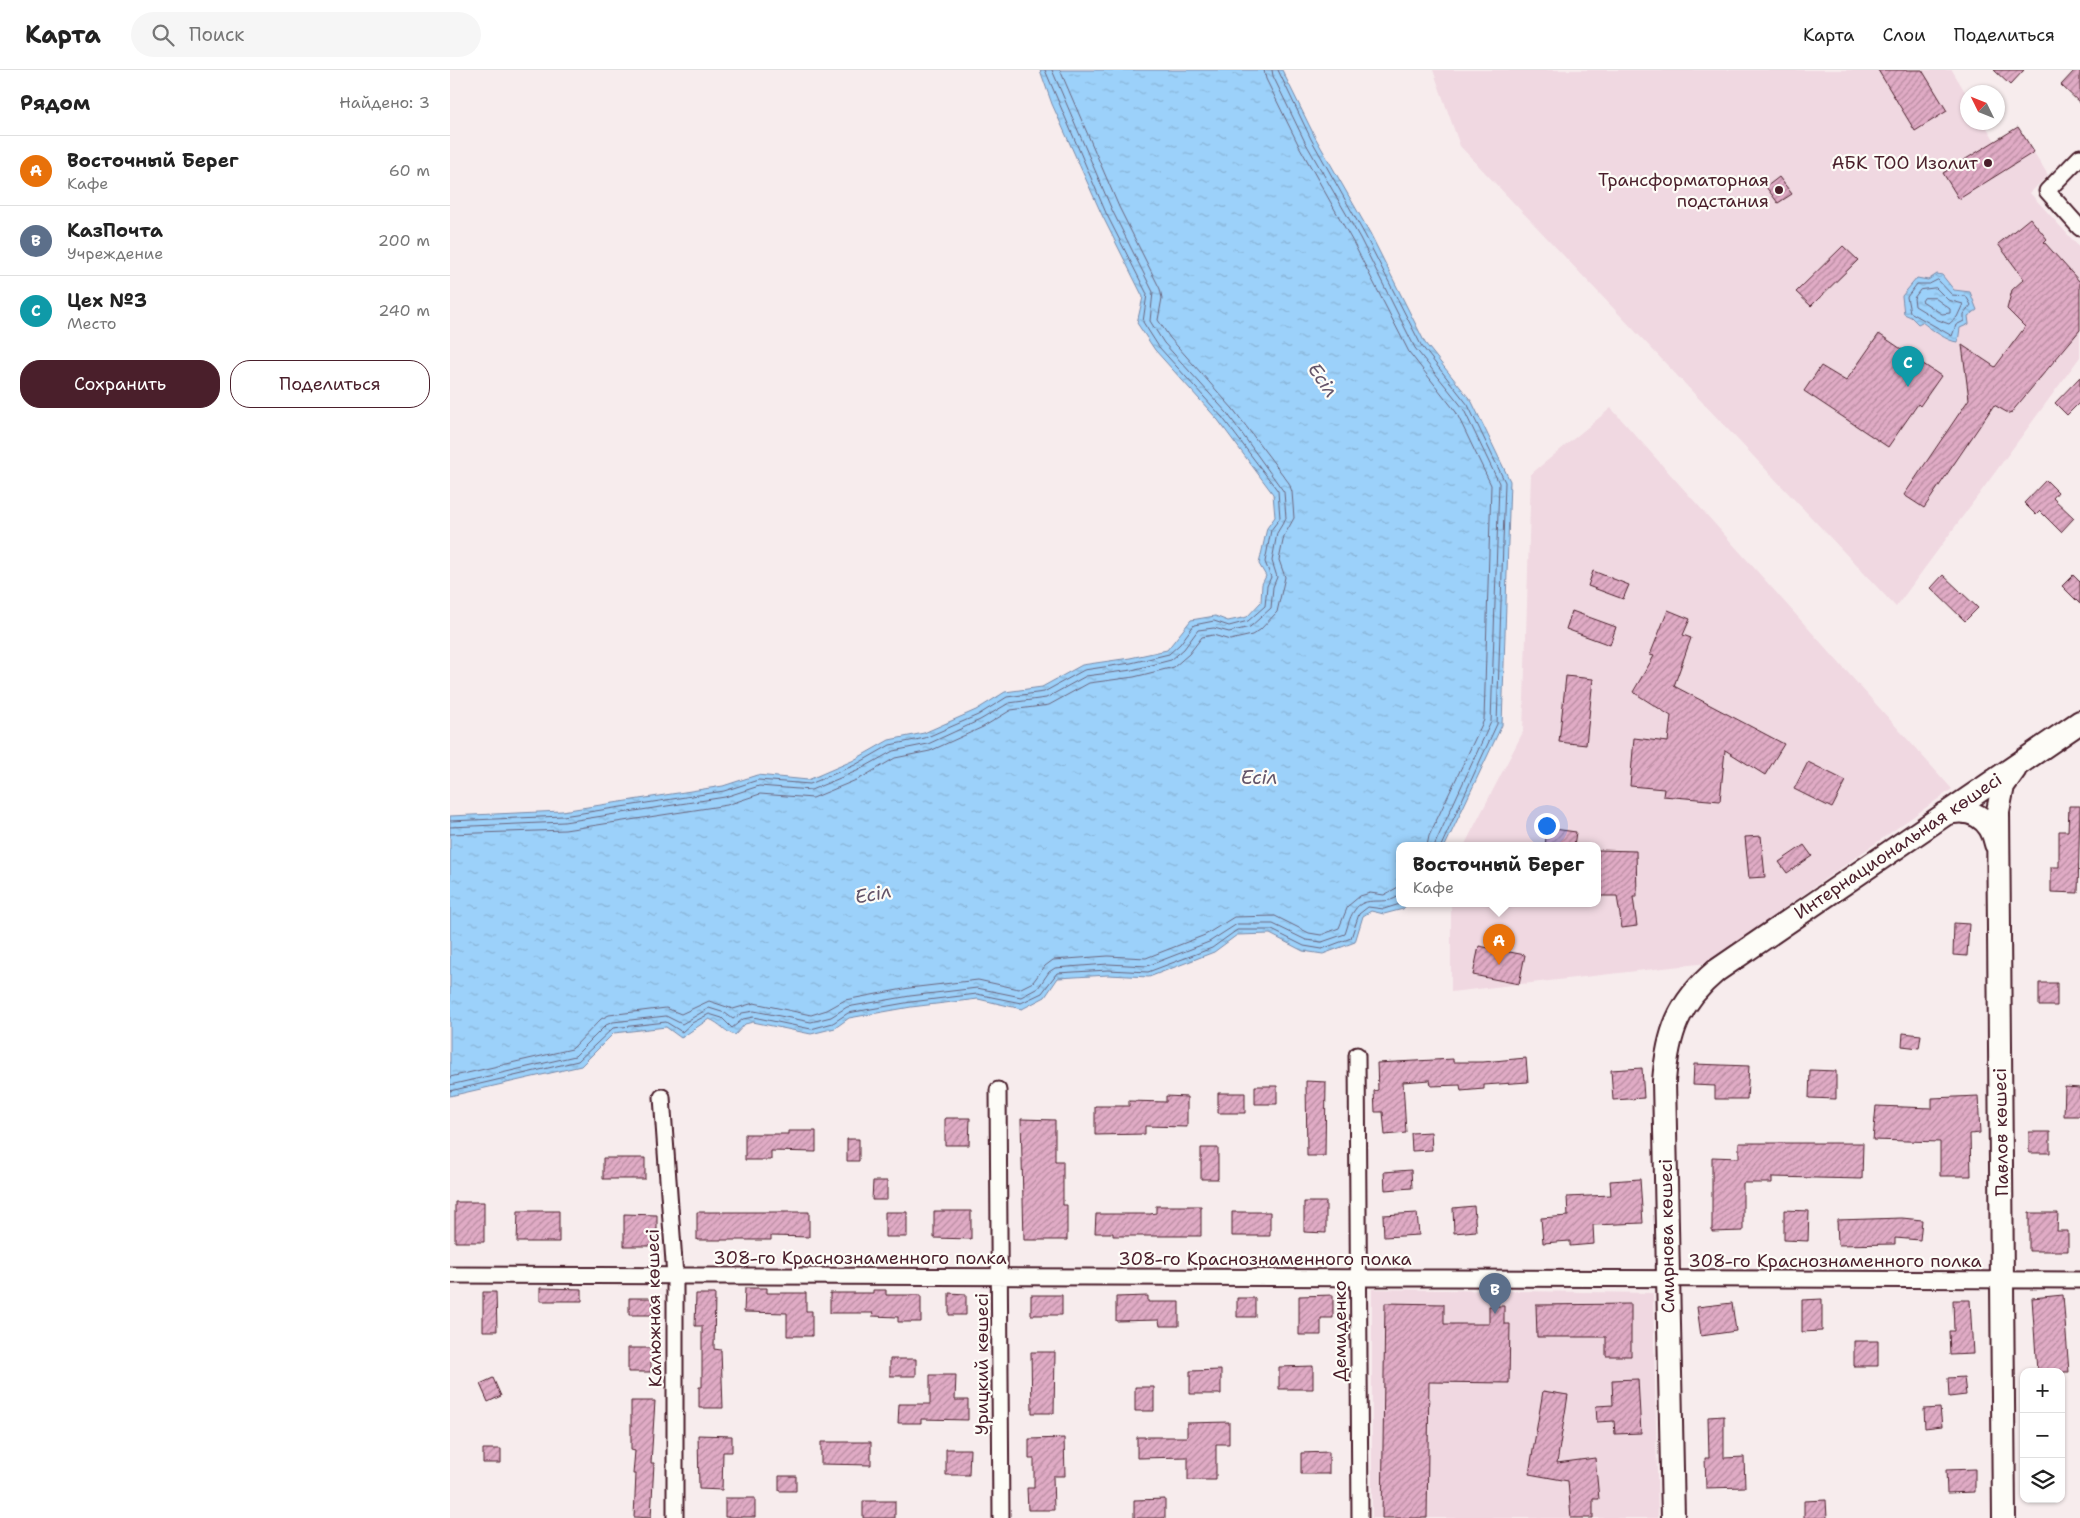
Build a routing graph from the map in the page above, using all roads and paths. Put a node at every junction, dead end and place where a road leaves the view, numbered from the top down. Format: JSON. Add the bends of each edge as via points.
{"nodes":[{"id":1,"x":2080,"y":157,"type":"edge"},
{"id":2,"x":2080,"y":228,"type":"edge"},
{"id":3,"x":2080,"y":722,"type":"edge"},
{"id":4,"x":2029,"y":756,"type":"junction"},
{"id":5,"x":1945,"y":814,"type":"junction"},
{"id":6,"x":1997,"y":852,"type":"junction"},
{"id":7,"x":1716,"y":972,"type":"joint"},
{"id":8,"x":1357,"y":1055,"type":"dead end"},
{"id":9,"x":998,"y":1090,"type":"dead end"},
{"id":10,"x":662,"y":1097,"type":"dead end"},
{"id":11,"x":450,"y":1275,"type":"edge"},
{"id":12,"x":674,"y":1276,"type":"junction"},
{"id":13,"x":1001,"y":1277,"type":"junction"},
{"id":14,"x":1359,"y":1278,"type":"junction"},
{"id":15,"x":1668,"y":1279,"type":"junction"},
{"id":16,"x":2003,"y":1280,"type":"junction"},
{"id":17,"x":2080,"y":1280,"type":"edge"},
{"id":18,"x":675,"y":1518,"type":"edge"},
{"id":19,"x":1001,"y":1518,"type":"edge"},
{"id":20,"x":1360,"y":1518,"type":"edge"},
{"id":21,"x":1673,"y":1518,"type":"edge"},
{"id":22,"x":2004,"y":1518,"type":"edge"}],
"edges":[{"from":1,"to":2,"type":"street","via":[[2047,191]]},
{"from":3,"to":4,"type":"street","name":"Интернациональная көшесі"},
{"from":4,"to":5,"type":"street","name":"Интернациональная көшесі"},
{"from":4,"to":6,"type":"street","name":"Павлов көшесі","via":[[2013,771],[2000,792]]},
{"from":5,"to":6,"type":"street","via":[[1969,811],[1982,818],[1991,829]]},
{"from":5,"to":7,"type":"street","name":"Интернациональная көшесі"},
{"from":6,"to":16,"type":"street","name":"Павлов көшесі"},
{"from":7,"to":15,"type":"street","name":"Смирнова көшесі","via":[[1703,982],[1681,1010],[1667,1052],[1664,1081]]},
{"from":8,"to":14,"type":"street","name":"Демиденко"},
{"from":9,"to":13,"type":"street","name":"Урицкий көшесі"},
{"from":10,"to":12,"type":"street","name":"Калюжная көшесі"},
{"from":11,"to":12,"type":"street","name":"308-го Краснознаменного полка"},
{"from":12,"to":13,"type":"street","name":"308-го Краснознаменного полка"},
{"from":12,"to":18,"type":"street","name":"Калюжная көшесі"},
{"from":13,"to":14,"type":"street","name":"308-го Краснознаменного полка"},
{"from":13,"to":19,"type":"street","name":"Урицкий көшесі"},
{"from":14,"to":15,"type":"street","name":"308-го Краснознаменного полка"},
{"from":14,"to":20,"type":"street","name":"Демиденко"},
{"from":15,"to":16,"type":"street","name":"308-го Краснознаменного полка"},
{"from":15,"to":21,"type":"street","name":"Смирнова көшесі"},
{"from":16,"to":17,"type":"street","name":"308-го Краснознаменного полка"},
{"from":16,"to":22,"type":"street","name":"Павлов көшесі"}]}
